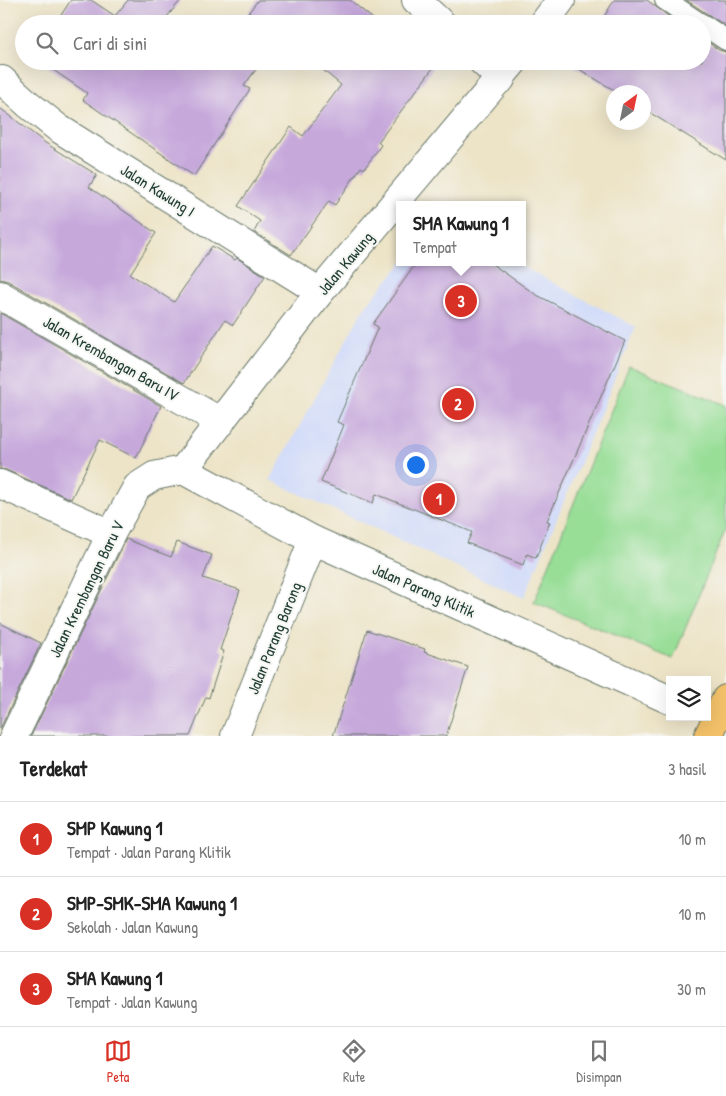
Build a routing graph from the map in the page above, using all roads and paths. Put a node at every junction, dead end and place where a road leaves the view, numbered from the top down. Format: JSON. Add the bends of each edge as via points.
{"nodes":[{"id":1,"x":416,"y":0,"type":"edge"},
{"id":2,"x":561,"y":0,"type":"edge"},
{"id":3,"x":665,"y":0,"type":"edge"},
{"id":4,"x":432,"y":15,"type":"edge"},
{"id":5,"x":550,"y":15,"type":"edge"},
{"id":6,"x":688,"y":15,"type":"edge"},
{"id":7,"x":711,"y":30,"type":"edge"},
{"id":8,"x":726,"y":40,"type":"edge"},
{"id":9,"x":497,"y":70,"type":"edge"},
{"id":10,"x":2,"y":80,"type":"dead end"},
{"id":11,"x":320,"y":292,"type":"junction"},
{"id":12,"x":0,"y":294,"type":"edge"},
{"id":13,"x":221,"y":422,"type":"junction"},
{"id":14,"x":183,"y":470,"type":"junction"},
{"id":15,"x":0,"y":484,"type":"edge"},
{"id":16,"x":111,"y":534,"type":"junction"},
{"id":17,"x":312,"y":540,"type":"junction"},
{"id":18,"x":666,"y":698,"type":"edge"},
{"id":19,"x":12,"y":723,"type":"edge"},
{"id":20,"x":235,"y":736,"type":"edge"}],
"edges":[{"from":1,"to":4,"type":"street"},
{"from":2,"to":5,"type":"street"},
{"from":3,"to":6,"type":"lane"},
{"from":7,"to":8,"type":"lane"},
{"from":9,"to":11,"type":"street","name":"Jalan Kawung"},
{"from":10,"to":11,"type":"street","name":"Jalan Kawung I","via":[[58,128]]},
{"from":11,"to":13,"type":"street","name":"Jalan Kawung"},
{"from":12,"to":13,"type":"street","name":"Jalan Krembangan Baru IV"},
{"from":13,"to":14,"type":"street","name":"Jalan Kawung"},
{"from":14,"to":16,"type":"street","name":"Jalan Krembangan Baru V","via":[[154,476],[137,487]]},
{"from":14,"to":17,"type":"street","name":"Jalan Parang Klitik"},
{"from":15,"to":16,"type":"street"},
{"from":16,"to":19,"type":"street","name":"Jalan Krembangan Baru V"},
{"from":17,"to":18,"type":"street","name":"Jalan Parang Klitik"},
{"from":17,"to":20,"type":"street","name":"Jalan Parang Barong"}]}
